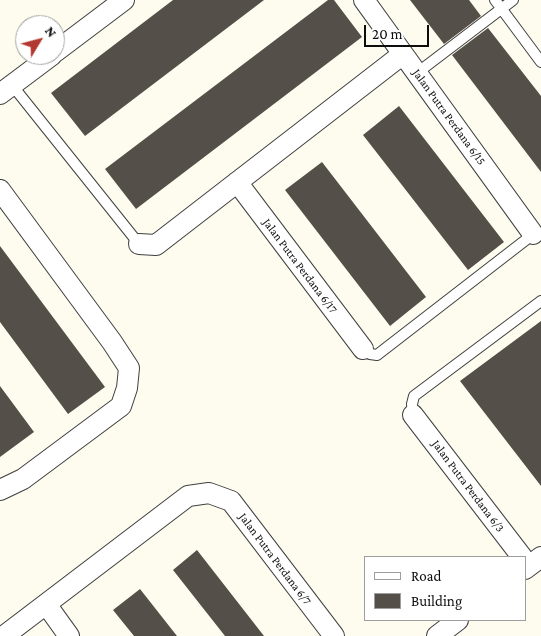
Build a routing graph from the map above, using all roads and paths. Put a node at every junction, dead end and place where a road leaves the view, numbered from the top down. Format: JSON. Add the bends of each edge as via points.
{"nodes":[{"id":1,"x":124,"y":0,"type":"edge"},
{"id":2,"x":364,"y":0,"type":"edge"},
{"id":3,"x":513,"y":0,"type":"edge"},
{"id":4,"x":498,"y":4,"type":"edge"},
{"id":5,"x":65,"y":44,"type":"edge"},
{"id":6,"x":403,"y":54,"type":"junction"},
{"id":7,"x":541,"y":62,"type":"edge"},
{"id":8,"x":39,"y":65,"type":"edge"},
{"id":9,"x":417,"y":73,"type":"junction"},
{"id":10,"x":6,"y":90,"type":"edge"},
{"id":11,"x":237,"y":182,"type":"junction"},
{"id":12,"x":0,"y":190,"type":"edge"},
{"id":13,"x":537,"y":231,"type":"edge"},
{"id":14,"x":139,"y":244,"type":"joint"},
{"id":15,"x":541,"y":301,"type":"edge"},
{"id":16,"x":362,"y":349,"type":"joint"},
{"id":17,"x":413,"y":415,"type":"joint"},
{"id":18,"x":0,"y":490,"type":"edge"},
{"id":19,"x":523,"y":556,"type":"edge"},
{"id":20,"x":46,"y":604,"type":"junction"},
{"id":21,"x":457,"y":621,"type":"edge"},
{"id":22,"x":4,"y":636,"type":"edge"},
{"id":23,"x":69,"y":636,"type":"edge"},
{"id":24,"x":334,"y":636,"type":"edge"},
{"id":25,"x":437,"y":636,"type":"edge"}],
"edges":[{"from":1,"to":5,"type":"street"},
{"from":2,"to":6,"type":"street","name":"Jalan Putra Perdana 6/15"},
{"from":3,"to":4,"type":"lane"},
{"from":4,"to":7,"type":"lane"},
{"from":4,"to":9,"type":"lane"},
{"from":6,"to":9,"type":"street","name":"Jalan Putra Perdana 6/15"},
{"from":6,"to":11,"type":"street"},
{"from":8,"to":10,"type":"street"},
{"from":9,"to":13,"type":"street","name":"Jalan Putra Perdana 6/15"},
{"from":10,"to":14,"type":"lane"},
{"from":11,"to":14,"type":"street","via":[[156,245]]},
{"from":11,"to":16,"type":"street","name":"Jalan Putra Perdana 6/17"},
{"from":12,"to":18,"type":"street","via":[[129,368],[128,388],[121,406],[23,479]]},
{"from":13,"to":16,"type":"lane","via":[[376,355]]},
{"from":15,"to":17,"type":"lane","via":[[414,396]]},
{"from":17,"to":19,"type":"street","name":"Jalan Putra Perdana 6/3"},
{"from":20,"to":22,"type":"street"},
{"from":20,"to":23,"type":"street"},
{"from":20,"to":24,"type":"street","name":"Jalan Putra Perdana 6/7","via":[[188,496],[209,493],[231,501]]},
{"from":21,"to":25,"type":"street"}]}
